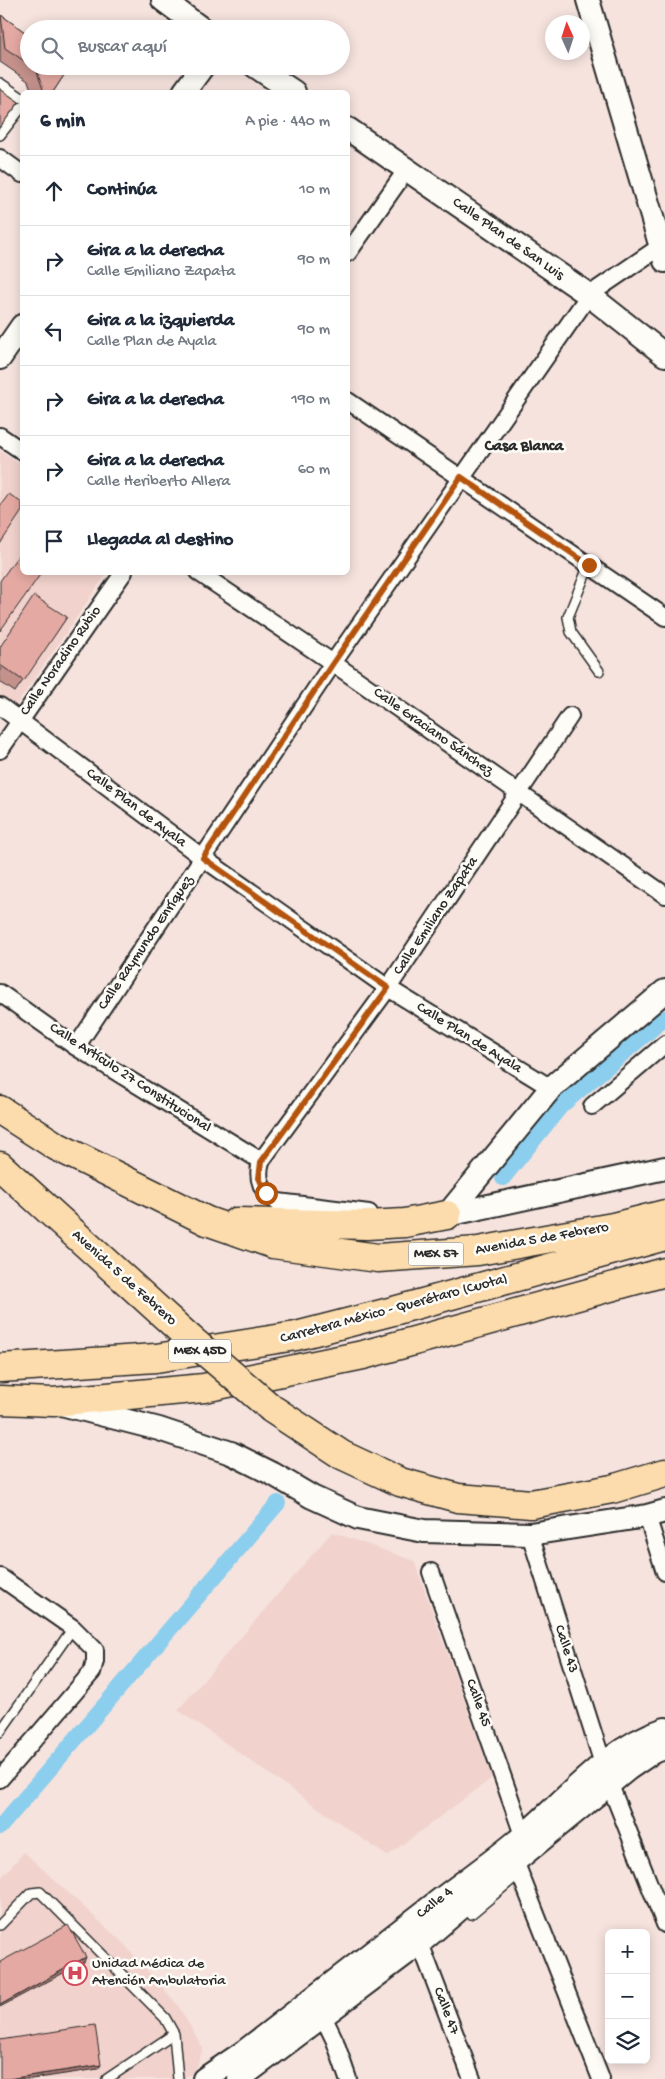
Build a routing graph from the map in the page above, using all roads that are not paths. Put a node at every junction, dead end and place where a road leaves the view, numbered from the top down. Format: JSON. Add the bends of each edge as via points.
{"nodes":[{"id":1,"x":163,"y":0,"type":"edge"},
{"id":2,"x":588,"y":0,"type":"edge"},
{"id":3,"x":190,"y":20,"type":"edge"},
{"id":4,"x":196,"y":75,"type":"edge"},
{"id":5,"x":268,"y":75,"type":"edge"},
{"id":6,"x":1,"y":86,"type":"edge"},
{"id":7,"x":185,"y":90,"type":"edge"},
{"id":8,"x":291,"y":90,"type":"edge"},
{"id":9,"x":20,"y":97,"type":"edge"},
{"id":10,"x":20,"y":110,"type":"edge"},
{"id":11,"x":350,"y":130,"type":"edge"},
{"id":12,"x":0,"y":135,"type":"edge"},
{"id":13,"x":0,"y":158,"type":"edge"},
{"id":14,"x":407,"y":169,"type":"junction"},
{"id":15,"x":20,"y":173,"type":"edge"},
{"id":16,"x":350,"y":250,"type":"edge"},
{"id":17,"x":664,"y":250,"type":"edge"},
{"id":18,"x":589,"y":295,"type":"junction"},
{"id":19,"x":20,"y":329,"type":"edge"},
{"id":20,"x":665,"y":356,"type":"edge"},
{"id":21,"x":0,"y":358,"type":"edge"},
{"id":22,"x":350,"y":402,"type":"edge"},
{"id":23,"x":0,"y":436,"type":"edge"},
{"id":24,"x":20,"y":450,"type":"edge"},
{"id":25,"x":461,"y":477,"type":"junction"},
{"id":26,"x":589,"y":565,"type":"junction"},
{"id":27,"x":122,"y":575,"type":"edge"},
{"id":28,"x":202,"y":575,"type":"edge"},
{"id":29,"x":661,"y":610,"type":"edge"},
{"id":30,"x":333,"y":663,"type":"junction"},
{"id":31,"x":599,"y":671,"type":"dead end"},
{"id":32,"x":0,"y":706,"type":"edge"},
{"id":33,"x":570,"y":716,"type":"dead end"},
{"id":34,"x":20,"y":720,"type":"junction"},
{"id":35,"x":0,"y":750,"type":"edge"},
{"id":36,"x":519,"y":792,"type":"junction"},
{"id":37,"x":203,"y":858,"type":"junction"},
{"id":38,"x":665,"y":895,"type":"edge"},
{"id":39,"x":388,"y":988,"type":"junction"},
{"id":40,"x":665,"y":991,"type":"edge"},
{"id":41,"x":0,"y":993,"type":"edge"},
{"id":42,"x":665,"y":1044,"type":"edge"},
{"id":43,"x":76,"y":1047,"type":"junction"},
{"id":44,"x":551,"y":1088,"type":"junction"},
{"id":45,"x":592,"y":1106,"type":"dead end"},
{"id":46,"x":0,"y":1110,"type":"edge"},
{"id":47,"x":261,"y":1162,"type":"junction"},
{"id":48,"x":0,"y":1166,"type":"edge"},
{"id":49,"x":665,"y":1168,"type":"edge"},
{"id":50,"x":665,"y":1214,"type":"edge"},
{"id":51,"x":447,"y":1215,"type":"junction"},
{"id":52,"x":207,"y":1221,"type":"junction"},
{"id":53,"x":665,"y":1236,"type":"edge"},
{"id":54,"x":665,"y":1272,"type":"edge"},
{"id":55,"x":0,"y":1368,"type":"edge"},
{"id":56,"x":0,"y":1400,"type":"edge"},
{"id":57,"x":53,"y":1402,"type":"junction"},
{"id":58,"x":665,"y":1473,"type":"edge"},
{"id":59,"x":665,"y":1491,"type":"edge"},
{"id":60,"x":531,"y":1504,"type":"junction"},
{"id":61,"x":656,"y":1514,"type":"edge"},
{"id":62,"x":530,"y":1534,"type":"junction"},
{"id":63,"x":431,"y":1572,"type":"dead end"},
{"id":64,"x":665,"y":1572,"type":"edge"},
{"id":65,"x":0,"y":1577,"type":"edge"},
{"id":66,"x":73,"y":1628,"type":"junction"},
{"id":67,"x":665,"y":1729,"type":"edge"},
{"id":68,"x":0,"y":1732,"type":"edge"},
{"id":69,"x":665,"y":1748,"type":"edge"},
{"id":70,"x":603,"y":1764,"type":"junction"},
{"id":71,"x":0,"y":1779,"type":"edge"},
{"id":72,"x":610,"y":1785,"type":"junction"},
{"id":73,"x":523,"y":1835,"type":"junction"},
{"id":74,"x":518,"y":1867,"type":"junction"},
{"id":75,"x":665,"y":1924,"type":"edge"},
{"id":76,"x":0,"y":1925,"type":"edge"},
{"id":77,"x":421,"y":1946,"type":"junction"},
{"id":78,"x":323,"y":2016,"type":"junction"},
{"id":79,"x":174,"y":2034,"type":"junction"},
{"id":80,"x":212,"y":2077,"type":"edge"},
{"id":81,"x":107,"y":2079,"type":"edge"},
{"id":82,"x":178,"y":2079,"type":"edge"},
{"id":83,"x":239,"y":2079,"type":"edge"},
{"id":84,"x":348,"y":2079,"type":"edge"},
{"id":85,"x":472,"y":2079,"type":"edge"},
{"id":86,"x":601,"y":2079,"type":"edge"}],
"edges":[{"from":1,"to":3,"type":"main road"},
{"from":2,"to":17,"type":"main road"},
{"from":4,"to":7,"type":"main road"},
{"from":5,"to":8,"type":"main road"},
{"from":6,"to":9,"type":"lane"},
{"from":10,"to":12,"type":"lane"},
{"from":11,"to":14,"type":"main road","name":"Calle Plan de San Luis"},
{"from":13,"to":15,"type":"street"},
{"from":14,"to":16,"type":"street"},
{"from":14,"to":18,"type":"main road","name":"Calle Plan de San Luis"},
{"from":17,"to":18,"type":"street"},
{"from":18,"to":20,"type":"main road","name":"Calle Plan de San Luis"},
{"from":18,"to":25,"type":"street","name":"Calle Raymundo Enríquez"},
{"from":19,"to":21,"type":"main road"},
{"from":22,"to":25,"type":"street"},
{"from":23,"to":24,"type":"street"},
{"from":25,"to":26,"type":"street"},
{"from":25,"to":30,"type":"street","name":"Calle Raymundo Enríquez"},
{"from":26,"to":29,"type":"street"},
{"from":26,"to":31,"type":"lane","via":[[568,617],[571,632]]},
{"from":27,"to":34,"type":"street","name":"Calle Noradino Rubio"},
{"from":28,"to":30,"type":"street","name":"Calle Graciano Sánchez"},
{"from":30,"to":36,"type":"street","name":"Calle Graciano Sánchez"},
{"from":30,"to":37,"type":"street","name":"Calle Raymundo Enríquez"},
{"from":32,"to":34,"type":"street","name":"Calle Plan de Ayala"},
{"from":33,"to":36,"type":"street","name":"Calle Emiliano Zapata"},
{"from":34,"to":35,"type":"street","name":"Calle Noradino Rubio"},
{"from":34,"to":37,"type":"street","name":"Calle Plan de Ayala"},
{"from":36,"to":38,"type":"street","name":"Calle Graciano Sánchez"},
{"from":36,"to":39,"type":"street","name":"Calle Emiliano Zapata"},
{"from":37,"to":39,"type":"street","name":"Calle Plan de Ayala"},
{"from":37,"to":43,"type":"street","name":"Calle Raymundo Enríquez"},
{"from":39,"to":44,"type":"street","name":"Calle Plan de Ayala"},
{"from":39,"to":47,"type":"street","name":"Calle Emiliano Zapata"},
{"from":40,"to":44,"type":"main road"},
{"from":41,"to":43,"type":"street","name":"Calle Artículo 27 Constitucional"},
{"from":42,"to":45,"type":"street"},
{"from":43,"to":47,"type":"street","name":"Calle Artículo 27 Constitucional"},
{"from":44,"to":51,"type":"main road"},
{"from":46,"to":52,"type":"highway","name":"Avenida 5 de Febrero","number":"MEX 57","via":[[56,1146]]},
{"from":47,"to":51,"type":"street","via":[[259,1178],[262,1186],[278,1202],[367,1213]]},
{"from":48,"to":60,"type":"highway","name":"Avenida 5 de Febrero","bridge":true,"via":[[272,1409],[342,1455],[400,1482],[458,1498]]},
{"from":49,"to":51,"type":"main road"},
{"from":50,"to":52,"type":"highway","name":"Avenida 5 de Febrero","number":"MEX 57","via":[[613,1227],[478,1251],[378,1258],[273,1244]]},
{"from":51,"to":52,"type":"highway","via":[[405,1223],[367,1225]]},
{"from":53,"to":55,"type":"highway","name":"Carretera México - Querétaro (Cuota)","number":"MEX 45D","via":[[296,1336],[156,1358]]},
{"from":54,"to":57,"type":"highway","number":"MEX 45D","via":[[344,1359],[204,1388]]},
{"from":56,"to":57,"type":"highway","number":"MEX 45D"},
{"from":57,"to":62,"type":"main road","via":[[231,1453],[358,1518],[424,1531]]},
{"from":58,"to":60,"type":"highway","name":"Avenida 5 de Febrero","via":[[612,1489]]},
{"from":59,"to":60,"type":"highway","via":[[621,1501]]},
{"from":61,"to":62,"type":"main road"},
{"from":61,"to":64,"type":"street"},
{"from":62,"to":70,"type":"street","name":"Calle 43"},
{"from":63,"to":73,"type":"street","name":"Calle 45"},
{"from":65,"to":66,"type":"street"},
{"from":66,"to":68,"type":"lane"},
{"from":66,"to":71,"type":"street","via":[[95,1650],[92,1672]]},
{"from":67,"to":70,"type":"main road","name":"Calle 4","via":[[647,1735]]},
{"from":69,"to":72,"type":"main road","name":"Calle 4","via":[[653,1752]]},
{"from":70,"to":73,"type":"main road","name":"Calle 4"},
{"from":72,"to":74,"type":"main road","name":"Calle 4"},
{"from":72,"to":75,"type":"street"},
{"from":73,"to":80,"type":"main road","name":"Calle 4"},
{"from":74,"to":77,"type":"main road","name":"Calle 4"},
{"from":74,"to":77,"type":"lane","via":[[460,1922]]},
{"from":74,"to":86,"type":"street"},
{"from":76,"to":79,"type":"lane","via":[[30,1893],[40,1892],[165,2018]]},
{"from":77,"to":78,"type":"main road","name":"Calle 4"},
{"from":77,"to":85,"type":"street","name":"Calle 47"},
{"from":78,"to":83,"type":"main road","name":"Calle 4"},
{"from":78,"to":84,"type":"street"},
{"from":79,"to":81,"type":"lane"},
{"from":79,"to":82,"type":"lane"}]}
